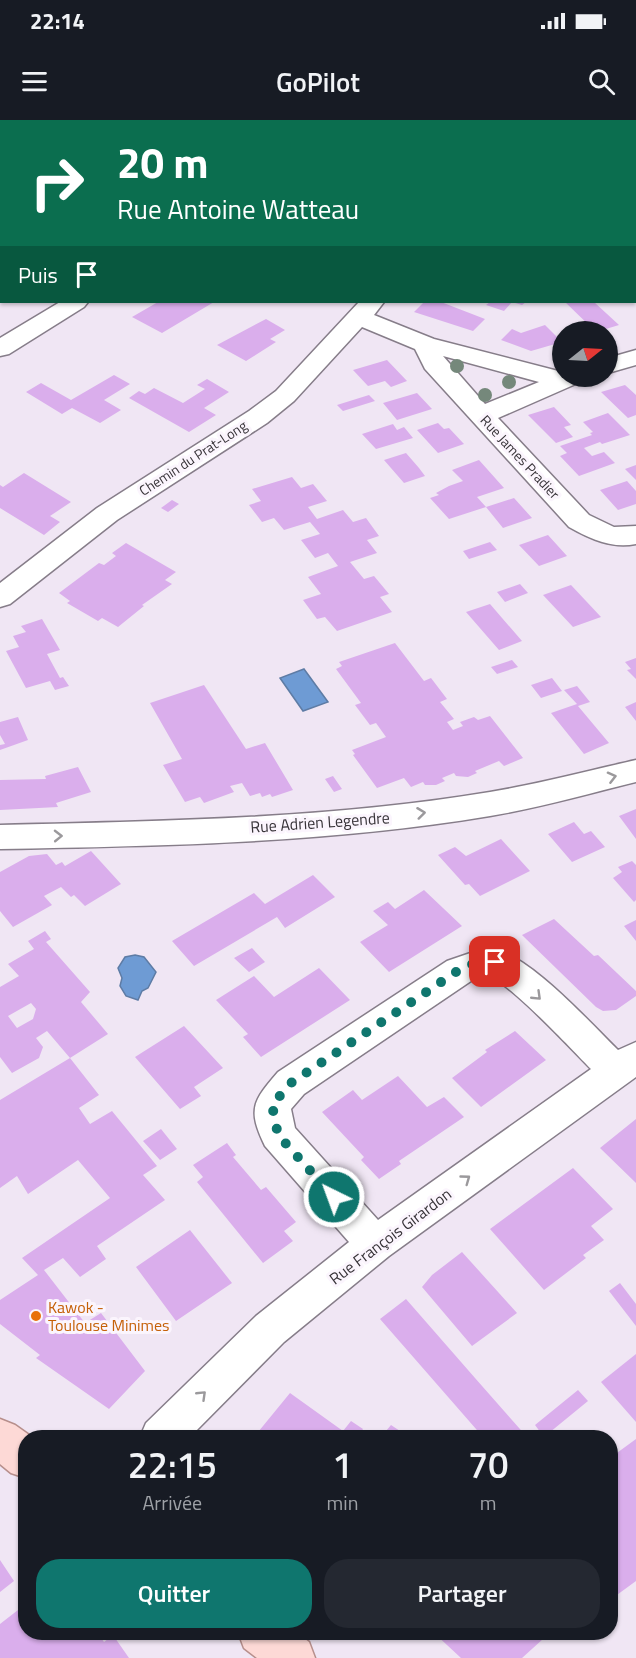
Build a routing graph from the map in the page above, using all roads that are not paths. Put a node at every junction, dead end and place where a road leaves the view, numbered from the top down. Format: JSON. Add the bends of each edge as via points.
{"nodes":[{"id":1,"x":74,"y":303,"type":"edge"},
{"id":2,"x":365,"y":309,"type":"edge"},
{"id":3,"x":425,"y":344,"type":"junction"},
{"id":4,"x":0,"y":349,"type":"edge"},
{"id":5,"x":636,"y":357,"type":"edge"},
{"id":6,"x":618,"y":363,"type":"edge"},
{"id":7,"x":552,"y":374,"type":"edge"},
{"id":8,"x":552,"y":385,"type":"edge"},
{"id":9,"x":482,"y":415,"type":"junction"},
{"id":10,"x":636,"y":535,"type":"edge"},
{"id":11,"x":0,"y":597,"type":"edge"},
{"id":12,"x":636,"y":771,"type":"edge"},
{"id":13,"x":0,"y":837,"type":"edge"},
{"id":14,"x":626,"y":1064,"type":"edge"},
{"id":15,"x":375,"y":1244,"type":"junction"},
{"id":16,"x":169,"y":1430,"type":"edge"},
{"id":17,"x":0,"y":1438,"type":"edge"},
{"id":18,"x":18,"y":1452,"type":"edge"},
{"id":19,"x":270,"y":1640,"type":"edge"},
{"id":20,"x":292,"y":1658,"type":"edge"}],
"edges":[{"from":1,"to":4,"type":"street"},
{"from":2,"to":3,"type":"street"},
{"from":2,"to":11,"type":"street","name":"Chemin du Prat-Long","via":[[285,396],[107,514]]},
{"from":3,"to":7,"type":"street"},
{"from":3,"to":9,"type":"street","name":"Rue James Pradier","via":[[434,364]]},
{"from":5,"to":6,"type":"street"},
{"from":8,"to":9,"type":"street"},
{"from":9,"to":10,"type":"street","name":"Rue James Pradier","via":[[579,521],[600,534]]},
{"from":13,"to":12,"type":"street","name":"Rue Adrien Legendre","one_way":true,"via":[[139,835],[360,820],[473,807]]},
{"from":15,"to":14,"type":"street","name":"Rue François Girardon","one_way":true},
{"from":15,"to":14,"type":"street","one_way":true,"via":[[278,1135],[272,1105],[291,1083],[475,963],[495,962],[516,975]]},
{"from":16,"to":15,"type":"street","name":"Rue François Girardon","one_way":true,"via":[[270,1329]]},
{"from":17,"to":18,"type":"main road"},
{"from":19,"to":20,"type":"main road"}]}
